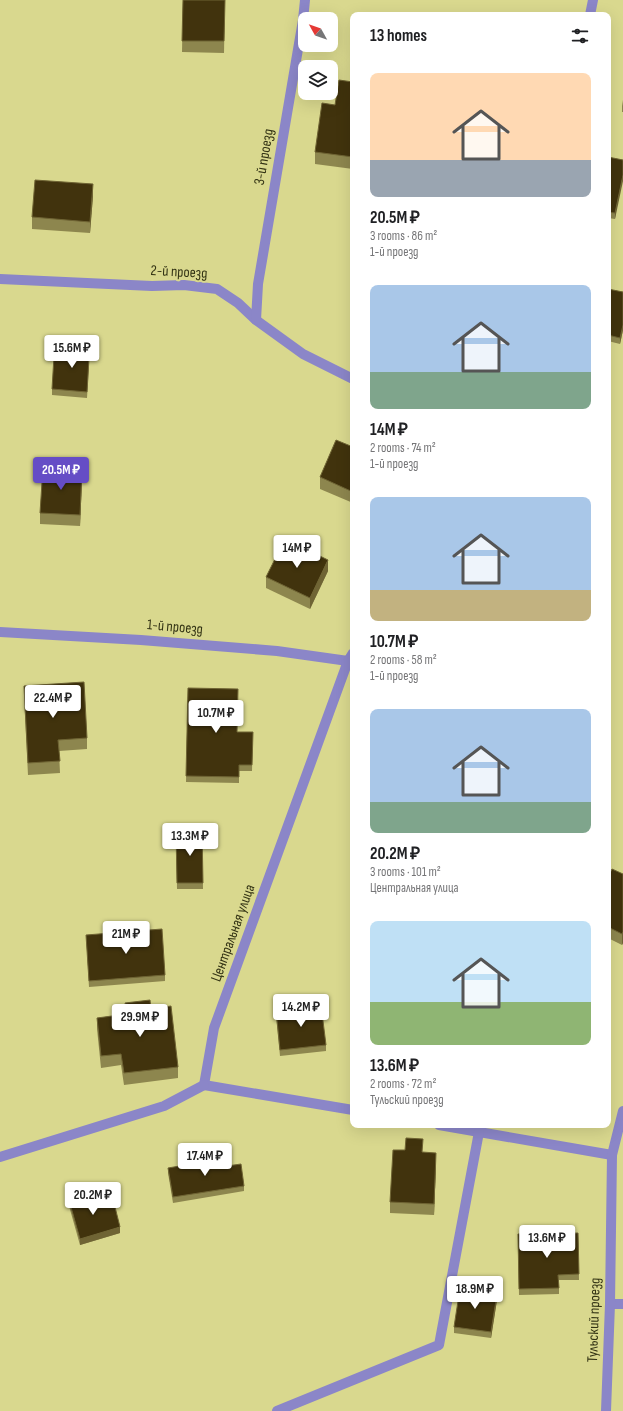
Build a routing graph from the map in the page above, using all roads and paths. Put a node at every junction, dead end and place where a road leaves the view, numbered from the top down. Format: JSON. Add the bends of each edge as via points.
{"nodes":[{"id":1,"x":305,"y":0,"type":"edge"},
{"id":2,"x":593,"y":0,"type":"edge"},
{"id":3,"x":591,"y":12,"type":"edge"},
{"id":4,"x":0,"y":279,"type":"edge"},
{"id":5,"x":256,"y":320,"type":"junction"},
{"id":6,"x":350,"y":378,"type":"edge"},
{"id":7,"x":0,"y":632,"type":"edge"},
{"id":8,"x":350,"y":657,"type":"edge"},
{"id":9,"x":204,"y":1085,"type":"junction"},
{"id":10,"x":350,"y":1109,"type":"edge"},
{"id":11,"x":623,"y":1111,"type":"edge"},
{"id":12,"x":456,"y":1128,"type":"edge"},
{"id":13,"x":479,"y":1132,"type":"junction"},
{"id":14,"x":612,"y":1154,"type":"junction"},
{"id":15,"x":0,"y":1157,"type":"edge"},
{"id":16,"x":610,"y":1304,"type":"junction"},
{"id":17,"x":623,"y":1304,"type":"edge"},
{"id":18,"x":277,"y":1411,"type":"edge"},
{"id":19,"x":606,"y":1411,"type":"edge"}],
"edges":[{"from":1,"to":5,"type":"street","name":"3-й проезд","via":[[258,284]]},
{"from":2,"to":3,"type":"street"},
{"from":4,"to":5,"type":"street","name":"2-й проезд","via":[[152,286],[184,285],[217,289],[238,303]]},
{"from":5,"to":6,"type":"street","name":"2-й проезд","via":[[302,354]]},
{"from":7,"to":8,"type":"street","name":"1-й проезд","via":[[156,641]]},
{"from":8,"to":9,"type":"street","name":"Центральная улица","via":[[214,1028]]},
{"from":9,"to":10,"type":"street"},
{"from":9,"to":15,"type":"street","via":[[164,1106]]},
{"from":11,"to":14,"type":"street","name":"Тульский проезд"},
{"from":12,"to":13,"type":"street"},
{"from":13,"to":14,"type":"street"},
{"from":13,"to":18,"type":"street","via":[[439,1345]]},
{"from":14,"to":16,"type":"street","name":"Тульский проезд"},
{"from":16,"to":17,"type":"street"},
{"from":16,"to":19,"type":"street","name":"Тульский проезд"}]}
